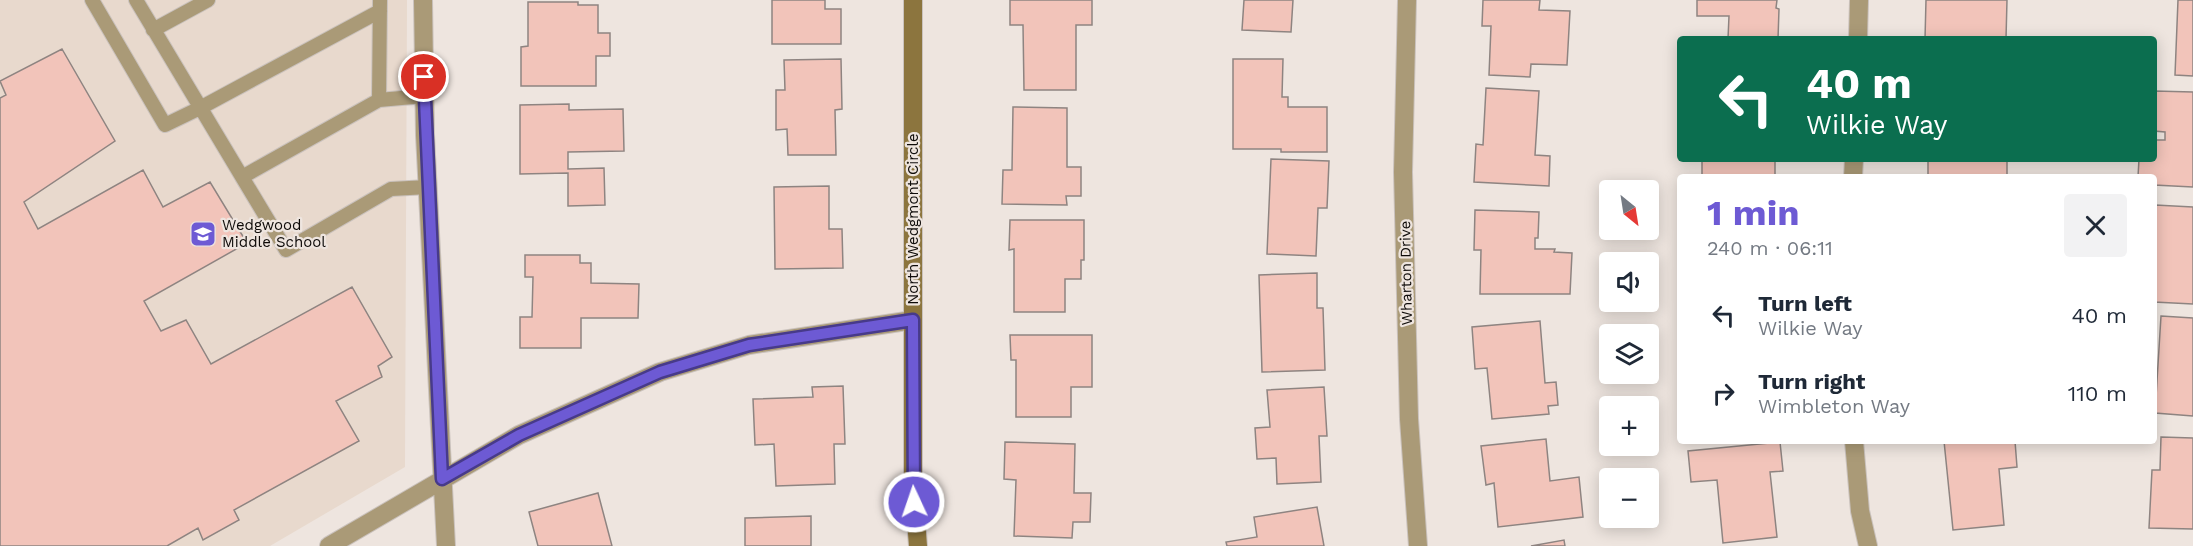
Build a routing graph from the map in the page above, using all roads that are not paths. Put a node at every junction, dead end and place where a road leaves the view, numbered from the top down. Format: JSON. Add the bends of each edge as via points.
{"nodes":[{"id":1,"x":92,"y":0,"type":"edge"},
{"id":2,"x":136,"y":0,"type":"edge"},
{"id":3,"x":208,"y":0,"type":"edge"},
{"id":4,"x":423,"y":0,"type":"edge"},
{"id":5,"x":913,"y":0,"type":"edge"},
{"id":6,"x":1407,"y":0,"type":"edge"},
{"id":7,"x":1859,"y":0,"type":"edge"},
{"id":8,"x":380,"y":6,"type":"edge"},
{"id":9,"x":153,"y":30,"type":"junction"},
{"id":10,"x":1857,"y":36,"type":"edge"},
{"id":11,"x":424,"y":96,"type":"junction"},
{"id":12,"x":379,"y":100,"type":"junction"},
{"id":13,"x":200,"y":108,"type":"junction"},
{"id":14,"x":242,"y":177,"type":"junction"},
{"id":15,"x":428,"y":187,"type":"junction"},
{"id":16,"x":913,"y":320,"type":"junction"},
{"id":17,"x":1854,"y":444,"type":"edge"},
{"id":18,"x":442,"y":479,"type":"junction"},
{"id":19,"x":329,"y":546,"type":"edge"},
{"id":20,"x":446,"y":546,"type":"edge"},
{"id":21,"x":918,"y":546,"type":"edge"},
{"id":22,"x":1418,"y":546,"type":"edge"},
{"id":23,"x":1868,"y":546,"type":"edge"}],
"edges":[{"from":1,"to":13,"type":"lane","via":[[165,125]]},
{"from":2,"to":9,"type":"lane"},
{"from":3,"to":9,"type":"lane"},
{"from":4,"to":11,"type":"street"},
{"from":5,"to":16,"type":"street","name":"North Wedgmont Circle"},
{"from":6,"to":22,"type":"street","name":"Wharton Drive","via":[[1404,195],[1409,419]]},
{"from":7,"to":10,"type":"street"},
{"from":8,"to":12,"type":"lane"},
{"from":8,"to":13,"type":"lane"},
{"from":9,"to":13,"type":"lane"},
{"from":11,"to":12,"type":"lane"},
{"from":11,"to":15,"type":"street"},
{"from":12,"to":14,"type":"lane"},
{"from":13,"to":14,"type":"lane"},
{"from":14,"to":15,"type":"lane","via":[[286,250],[391,189]]},
{"from":15,"to":18,"type":"street"},
{"from":16,"to":18,"type":"street","via":[[749,345],[660,372],[519,435]]},
{"from":16,"to":21,"type":"street","name":"North Wedgmont Circle","via":[[913,481]]},
{"from":17,"to":23,"type":"street","via":[[1860,512]]},
{"from":18,"to":19,"type":"street"},
{"from":18,"to":20,"type":"street"}]}
